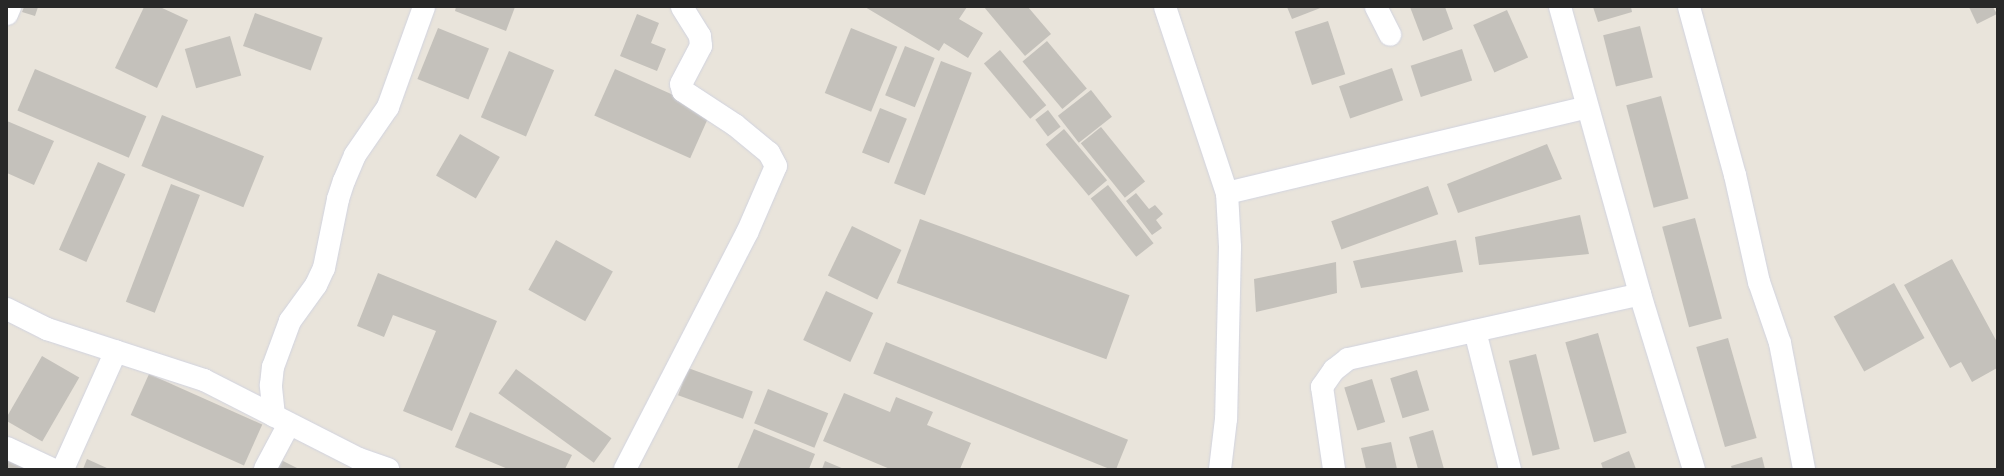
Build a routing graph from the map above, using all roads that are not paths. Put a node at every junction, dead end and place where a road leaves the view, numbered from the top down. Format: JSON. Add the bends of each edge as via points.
{"nodes":[{"id":1,"x":10,"y":7,"type":"edge"},
{"id":2,"x":424,"y":7,"type":"edge"},
{"id":3,"x":682,"y":7,"type":"edge"},
{"id":4,"x":1165,"y":7,"type":"edge"},
{"id":5,"x":1376,"y":7,"type":"edge"},
{"id":6,"x":1560,"y":7,"type":"edge"},
{"id":7,"x":1689,"y":7,"type":"edge"},
{"id":8,"x":7,"y":14,"type":"edge"},
{"id":9,"x":1390,"y":35,"type":"dead end"},
{"id":10,"x":1587,"y":107,"type":"junction"},
{"id":11,"x":1227,"y":194,"type":"junction"},
{"id":12,"x":1640,"y":294,"type":"junction"},
{"id":13,"x":7,"y":309,"type":"edge"},
{"id":14,"x":1475,"y":331,"type":"junction"},
{"id":15,"x":116,"y":351,"type":"junction"},
{"id":16,"x":281,"y":420,"type":"junction"},
{"id":17,"x":7,"y":448,"type":"edge"},
{"id":18,"x":52,"y":469,"type":"edge"},
{"id":19,"x":63,"y":469,"type":"edge"},
{"id":20,"x":265,"y":469,"type":"edge"},
{"id":21,"x":388,"y":469,"type":"edge"},
{"id":22,"x":625,"y":469,"type":"edge"},
{"id":23,"x":1220,"y":469,"type":"edge"},
{"id":24,"x":1334,"y":469,"type":"edge"},
{"id":25,"x":1510,"y":469,"type":"edge"},
{"id":26,"x":1694,"y":469,"type":"edge"},
{"id":27,"x":1804,"y":469,"type":"edge"}],
"edges":[{"from":1,"to":8,"type":"street"},
{"from":2,"to":16,"type":"street","via":[[388,107],[355,156],[344,181],[324,268],[316,285],[290,321],[273,367]]},
{"from":3,"to":22,"type":"street","via":[[700,36],[701,46],[681,84],[684,91],[735,125],[769,153],[776,166],[747,233]]},
{"from":4,"to":11,"type":"street"},
{"from":5,"to":9,"type":"street"},
{"from":6,"to":10,"type":"street"},
{"from":7,"to":27,"type":"street","via":[[1735,175],[1759,282],[1780,343]]},
{"from":10,"to":11,"type":"street"},
{"from":10,"to":12,"type":"street"},
{"from":11,"to":23,"type":"street","via":[[1230,246],[1227,404]]},
{"from":12,"to":14,"type":"street"},
{"from":12,"to":26,"type":"street"},
{"from":13,"to":15,"type":"street","via":[[48,329]]},
{"from":14,"to":24,"type":"street","via":[[1348,359],[1334,370],[1322,387]]},
{"from":14,"to":25,"type":"street"},
{"from":15,"to":16,"type":"street","via":[[204,380]]},
{"from":15,"to":19,"type":"street"},
{"from":16,"to":20,"type":"street"},
{"from":16,"to":21,"type":"street","via":[[358,459]]},
{"from":17,"to":18,"type":"street"}]}
